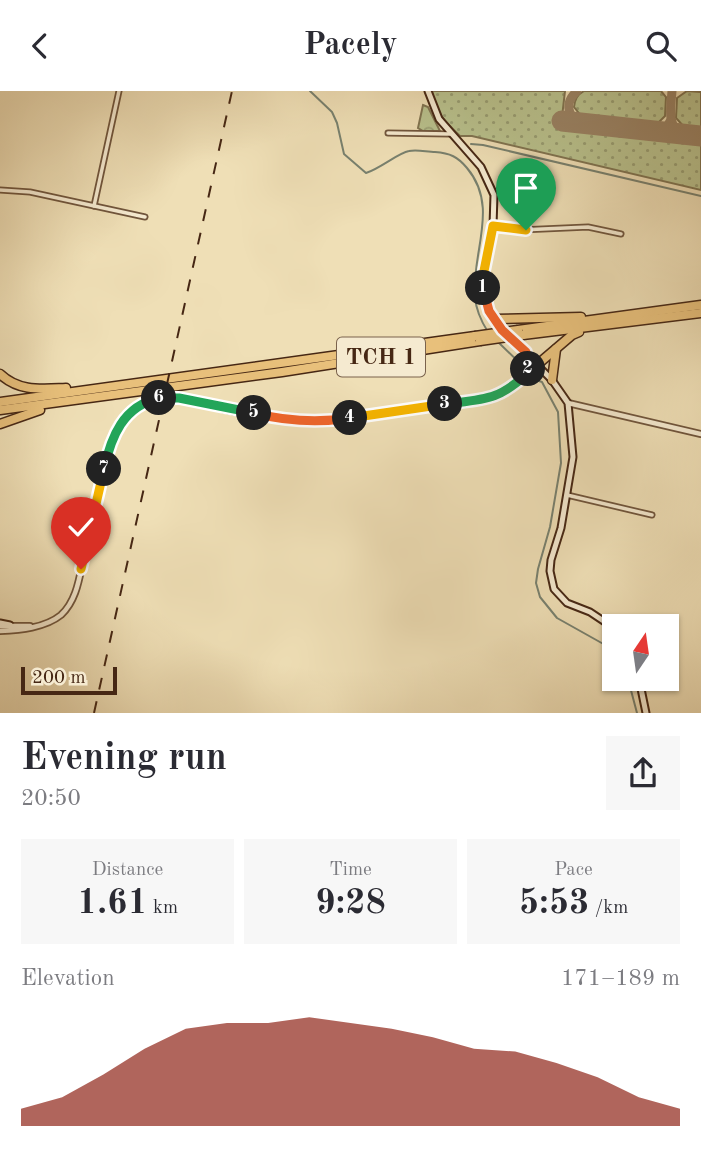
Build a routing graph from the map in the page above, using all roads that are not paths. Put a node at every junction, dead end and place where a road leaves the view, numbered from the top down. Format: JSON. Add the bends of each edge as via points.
{"nodes":[{"id":1,"x":119,"y":91,"type":"edge"},
{"id":2,"x":428,"y":91,"type":"edge"},
{"id":3,"x":388,"y":133,"type":"dead end"},
{"id":4,"x":450,"y":134,"type":"junction"},
{"id":5,"x":0,"y":190,"type":"edge"},
{"id":6,"x":94,"y":206,"type":"junction"},
{"id":7,"x":145,"y":217,"type":"dead end"},
{"id":8,"x":493,"y":226,"type":"junction"},
{"id":9,"x":621,"y":234,"type":"dead end"},
{"id":10,"x":701,"y":305,"type":"edge"},
{"id":11,"x":701,"y":313,"type":"edge"},
{"id":12,"x":647,"y":316,"type":"junction"},
{"id":13,"x":494,"y":319,"type":"junction"},
{"id":14,"x":477,"y":338,"type":"junction"},
{"id":15,"x":556,"y":349,"type":"junction"},
{"id":16,"x":526,"y":352,"type":"junction"},
{"id":17,"x":538,"y":365,"type":"junction"},
{"id":18,"x":529,"y":372,"type":"junction"},
{"id":19,"x":546,"y":373,"type":"junction"},
{"id":20,"x":0,"y":374,"type":"edge"},
{"id":21,"x":159,"y":379,"type":"junction"},
{"id":22,"x":552,"y":380,"type":"junction"},
{"id":23,"x":115,"y":395,"type":"junction"},
{"id":24,"x":0,"y":402,"type":"edge"},
{"id":25,"x":568,"y":403,"type":"junction"},
{"id":26,"x":0,"y":410,"type":"edge"},
{"id":27,"x":2,"y":424,"type":"edge"},
{"id":28,"x":701,"y":434,"type":"edge"},
{"id":29,"x":567,"y":495,"type":"junction"},
{"id":30,"x":652,"y":515,"type":"dead end"},
{"id":31,"x":602,"y":620,"type":"edge"},
{"id":32,"x":10,"y":625,"type":"joint"},
{"id":33,"x":35,"y":626,"type":"junction"},
{"id":34,"x":0,"y":627,"type":"edge"},
{"id":35,"x":641,"y":691,"type":"edge"},
{"id":36,"x":646,"y":713,"type":"edge"}],
"edges":[{"from":1,"to":6,"type":"street"},
{"from":2,"to":4,"type":"main road"},
{"from":3,"to":4,"type":"street"},
{"from":4,"to":8,"type":"main road","via":[[487,177],[494,195]]},
{"from":5,"to":6,"type":"street"},
{"from":6,"to":7,"type":"street"},
{"from":8,"to":9,"type":"street","via":[[520,230],[588,227]]},
{"from":8,"to":13,"type":"main road","via":[[483,287]]},
{"from":10,"to":12,"type":"highway","number":"TCH 1"},
{"from":11,"to":12,"type":"highway","number":"TCH 1"},
{"from":12,"to":13,"type":"highway"},
{"from":12,"to":14,"type":"highway","number":"TCH 1","bridge":true},
{"from":12,"to":15,"type":"highway","via":[[579,332]]},
{"from":13,"to":16,"type":"main road"},
{"from":14,"to":21,"type":"highway","number":"TCH 1"},
{"from":14,"to":23,"type":"highway","number":"TCH 1"},
{"from":15,"to":17,"type":"highway"},
{"from":15,"to":22,"type":"highway"},
{"from":16,"to":17,"type":"main road"},
{"from":16,"to":18,"type":"street"},
{"from":17,"to":18,"type":"street"},
{"from":17,"to":19,"type":"main road"},
{"from":18,"to":19,"type":"street"},
{"from":18,"to":33,"type":"street","via":[[510,390],[492,398],[341,419],[276,419],[170,397],[134,409],[122,421],[108,451],[73,598],[54,620]]},
{"from":19,"to":22,"type":"main road"},
{"from":20,"to":21,"type":"highway","via":[[15,385],[39,390]]},
{"from":21,"to":24,"type":"highway","number":"TCH 1"},
{"from":22,"to":25,"type":"main road"},
{"from":23,"to":26,"type":"highway","number":"TCH 1"},
{"from":23,"to":27,"type":"highway","via":[[30,412]]},
{"from":25,"to":28,"type":"street"},
{"from":25,"to":29,"type":"main road","via":[[573,457]]},
{"from":29,"to":30,"type":"street"},
{"from":29,"to":31,"type":"main road","via":[[551,560],[554,589],[567,603]]},
{"from":32,"to":33,"type":"street"},
{"from":32,"to":34,"type":"main road"},
{"from":33,"to":34,"type":"street"},
{"from":35,"to":36,"type":"main road"}]}
